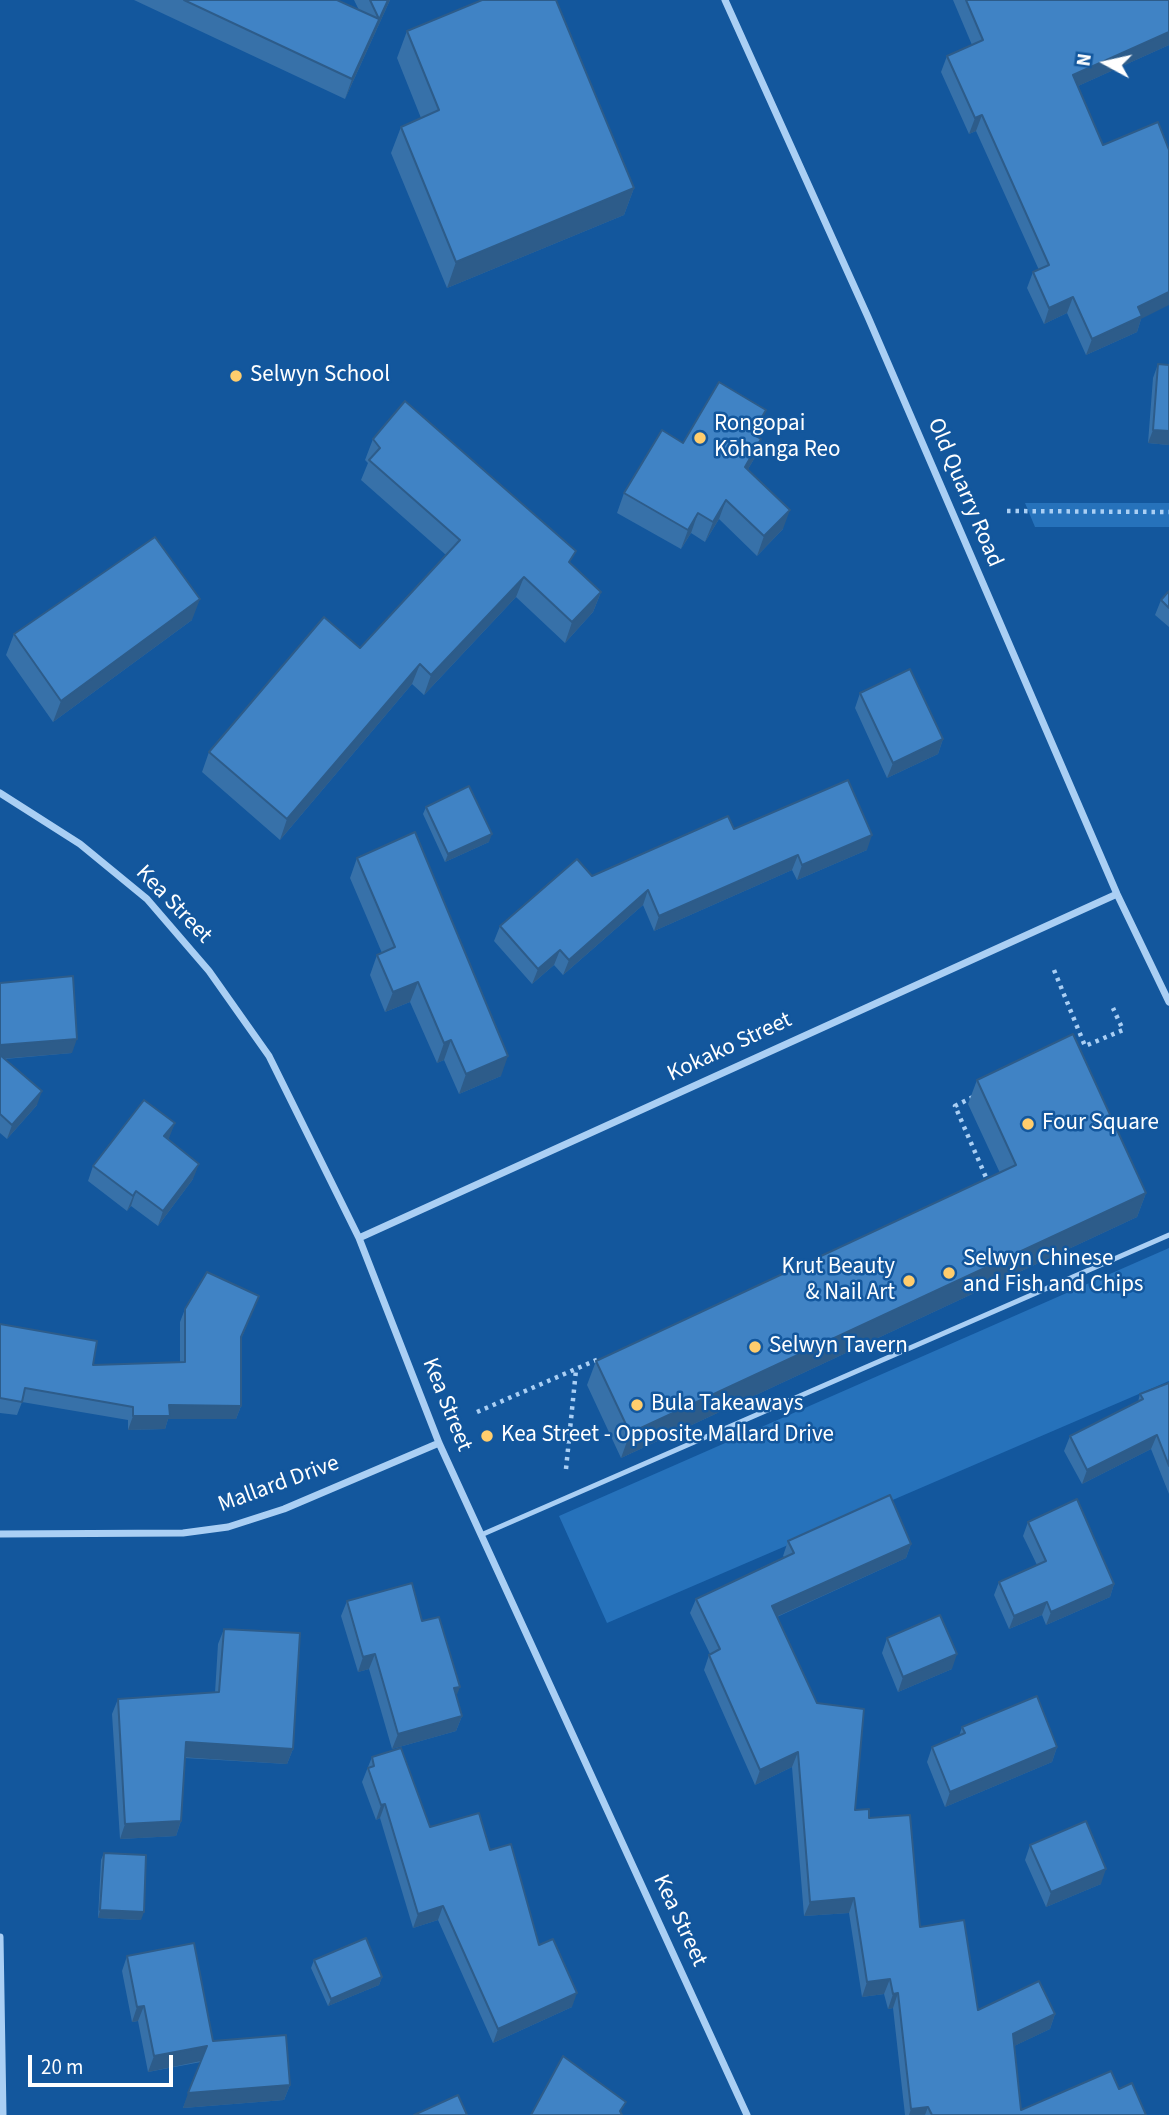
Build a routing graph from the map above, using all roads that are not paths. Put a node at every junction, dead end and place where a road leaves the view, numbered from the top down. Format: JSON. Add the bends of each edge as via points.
{"nodes":[{"id":1,"x":725,"y":0,"type":"edge"},
{"id":2,"x":0,"y":793,"type":"edge"},
{"id":3,"x":1117,"y":894,"type":"junction"},
{"id":4,"x":1169,"y":1002,"type":"edge"},
{"id":5,"x":1169,"y":1235,"type":"edge"},
{"id":6,"x":359,"y":1238,"type":"junction"},
{"id":7,"x":439,"y":1443,"type":"junction"},
{"id":8,"x":0,"y":1534,"type":"edge"},
{"id":9,"x":481,"y":1535,"type":"junction"},
{"id":10,"x":0,"y":1937,"type":"edge"},
{"id":11,"x":4,"y":2115,"type":"edge"},
{"id":12,"x":747,"y":2115,"type":"edge"}],
"edges":[{"from":1,"to":3,"type":"street","name":"Old Quarry Road","via":[[868,317]]},
{"from":2,"to":6,"type":"street","name":"Kea Street","via":[[80,844],[147,899],[209,971],[269,1056]]},
{"from":3,"to":4,"type":"street","name":"Old Quarry Road"},
{"from":3,"to":6,"type":"street","name":"Kokako Street"},
{"from":5,"to":9,"type":"lane"},
{"from":6,"to":7,"type":"street","name":"Kea Street"},
{"from":7,"to":8,"type":"street","name":"Mallard Drive","via":[[284,1509],[228,1527],[183,1533]]},
{"from":7,"to":9,"type":"street","name":"Kea Street"},
{"from":9,"to":12,"type":"street","name":"Kea Street"},
{"from":10,"to":11,"type":"street"}]}
